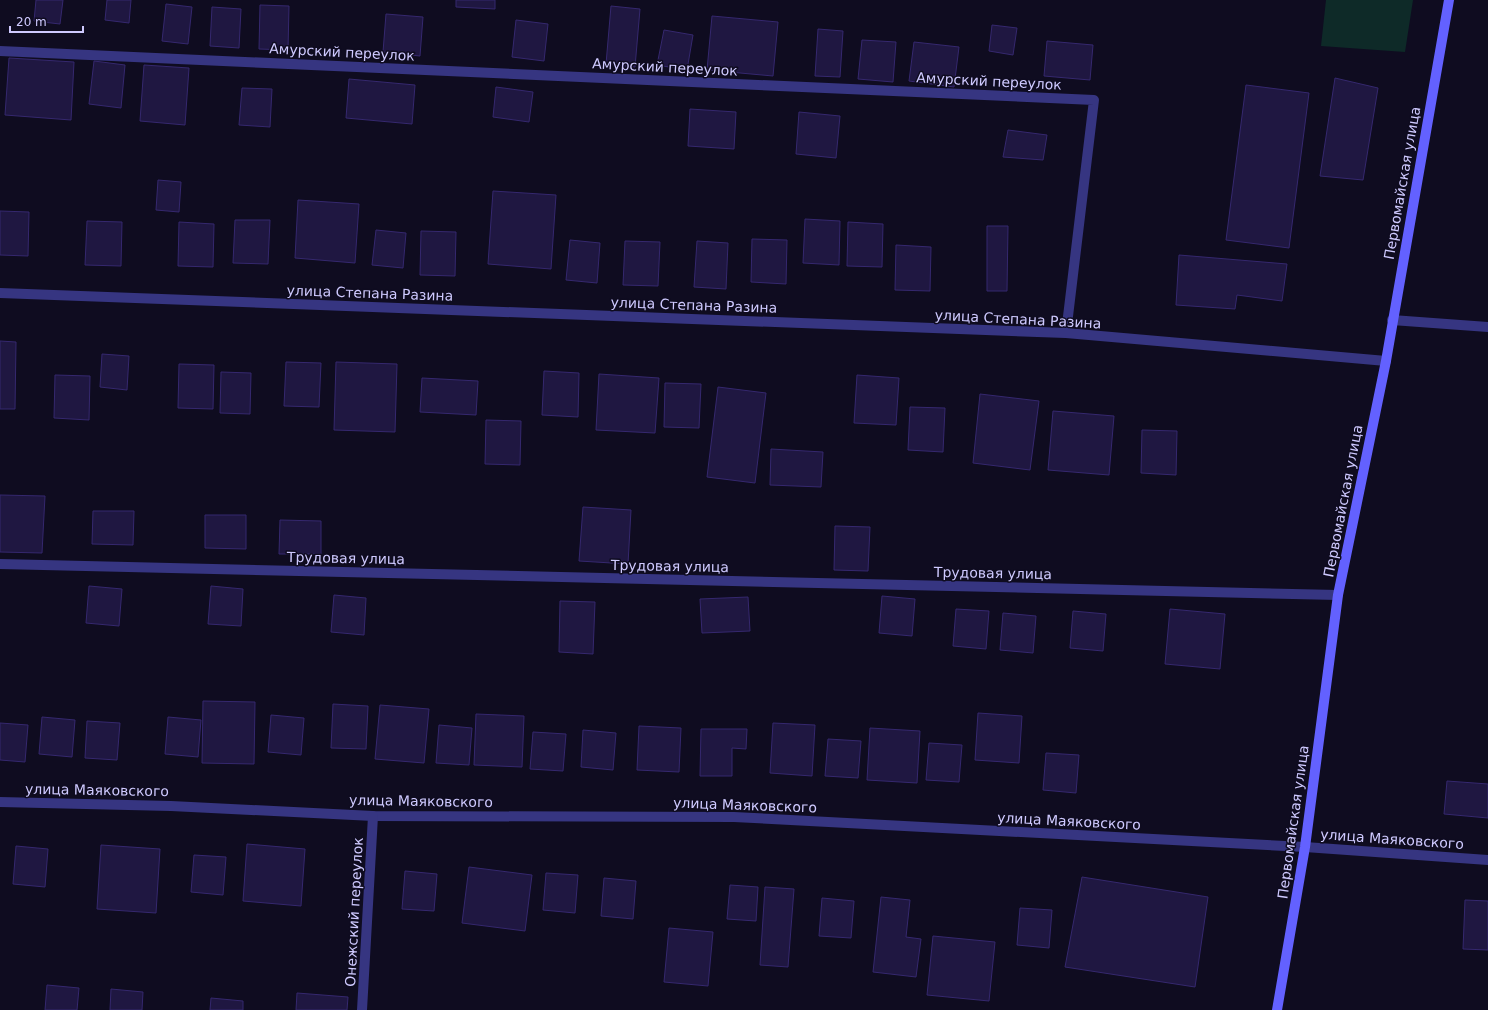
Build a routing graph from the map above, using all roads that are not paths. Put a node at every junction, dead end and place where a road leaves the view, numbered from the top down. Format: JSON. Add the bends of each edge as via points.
{"nodes":[{"id":1,"x":1449,"y":0,"type":"edge"},
{"id":2,"x":0,"y":51,"type":"edge"},
{"id":3,"x":0,"y":293,"type":"edge"},
{"id":4,"x":1392,"y":320,"type":"junction"},
{"id":5,"x":1488,"y":327,"type":"edge"},
{"id":6,"x":1066,"y":333,"type":"junction"},
{"id":7,"x":1386,"y":361,"type":"junction"},
{"id":8,"x":0,"y":564,"type":"edge"},
{"id":9,"x":1338,"y":595,"type":"junction"},
{"id":10,"x":0,"y":802,"type":"edge"},
{"id":11,"x":373,"y":816,"type":"junction"},
{"id":12,"x":1306,"y":847,"type":"junction"},
{"id":13,"x":1488,"y":860,"type":"edge"},
{"id":14,"x":362,"y":1010,"type":"edge"},
{"id":15,"x":1277,"y":1010,"type":"edge"}],
"edges":[{"from":1,"to":4,"type":"main road","name":"Первомайская улица"},
{"from":2,"to":6,"type":"street","name":"Амурский переулок","via":[[1094,100]]},
{"from":3,"to":6,"type":"street","name":"улица Степана Разина"},
{"from":4,"to":5,"type":"street"},
{"from":4,"to":7,"type":"main road","name":"Первомайская улица"},
{"from":6,"to":7,"type":"street","name":"улица Степана Разина"},
{"from":7,"to":9,"type":"main road","name":"Первомайская улица"},
{"from":8,"to":9,"type":"street","name":"Трудовая улица"},
{"from":9,"to":12,"type":"main road","name":"Первомайская улица"},
{"from":10,"to":11,"type":"street","name":"улица Маяковского","via":[[171,806]]},
{"from":11,"to":12,"type":"street","name":"улица Маяковского","via":[[734,817]]},
{"from":11,"to":14,"type":"street","name":"Онежский переулок"},
{"from":12,"to":13,"type":"street","name":"улица Маяковского"},
{"from":12,"to":15,"type":"main road","name":"Первомайская улица"}]}
